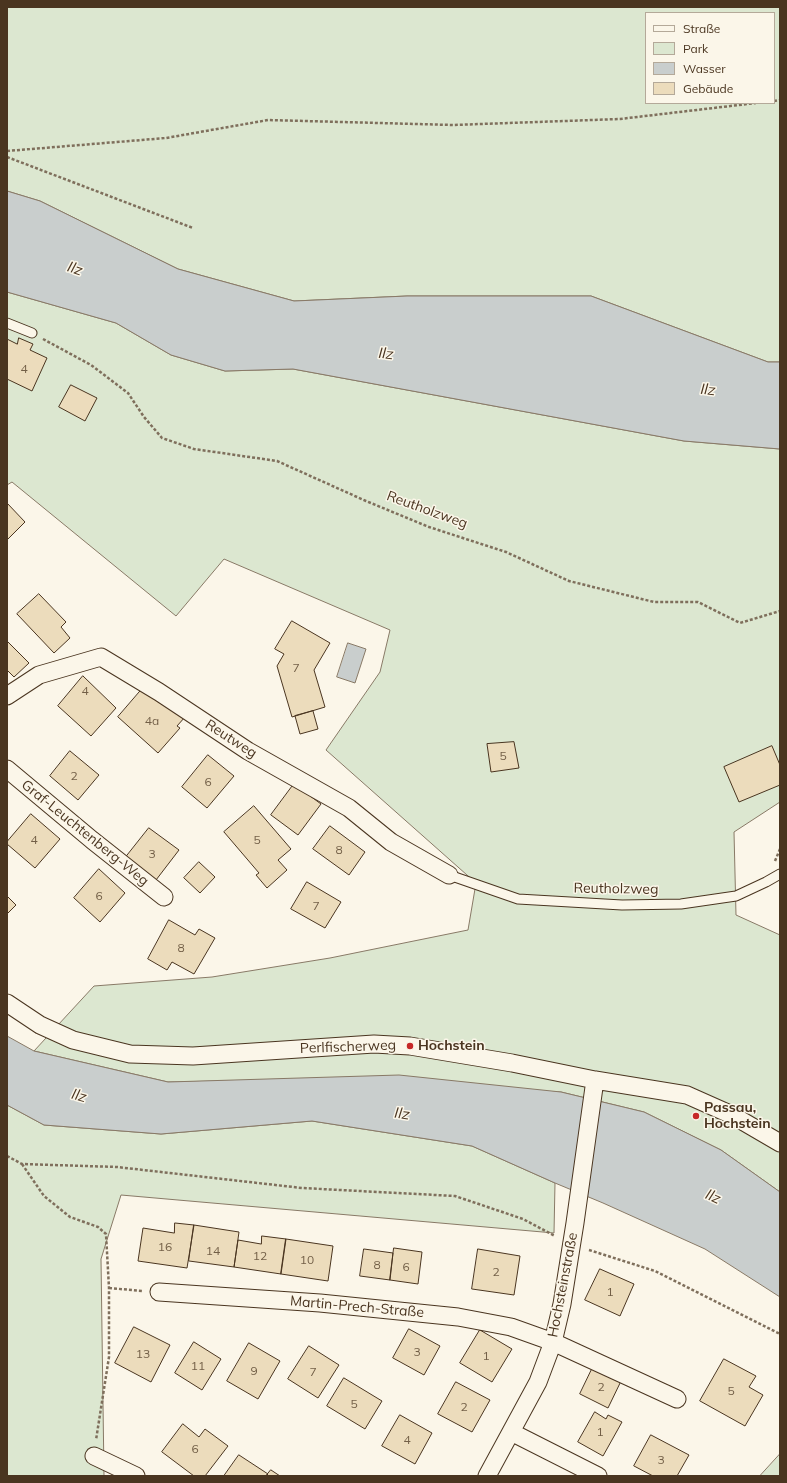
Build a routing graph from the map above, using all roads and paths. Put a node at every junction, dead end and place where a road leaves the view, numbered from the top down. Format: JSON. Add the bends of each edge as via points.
{"nodes":[{"id":1,"x":748,"y":104,"type":"edge"},
{"id":2,"x":7,"y":151,"type":"edge"},
{"id":3,"x":7,"y":157,"type":"edge"},
{"id":4,"x":193,"y":228,"type":"dead end"},
{"id":5,"x":7,"y":323,"type":"edge"},
{"id":6,"x":32,"y":333,"type":"joint"},
{"id":7,"x":780,"y":611,"type":"edge"},
{"id":8,"x":7,"y":696,"type":"edge"},
{"id":9,"x":7,"y":769,"type":"edge"},
{"id":10,"x":780,"y":874,"type":"edge"},
{"id":11,"x":449,"y":875,"type":"joint"},
{"id":12,"x":164,"y":897,"type":"dead end"},
{"id":13,"x":7,"y":1003,"type":"edge"},
{"id":14,"x":595,"y":1080,"type":"junction"},
{"id":15,"x":780,"y":1143,"type":"edge"},
{"id":16,"x":7,"y":1156,"type":"edge"},
{"id":17,"x":22,"y":1164,"type":"junction"},
{"id":18,"x":571,"y":1244,"type":"junction"},
{"id":19,"x":109,"y":1288,"type":"junction"},
{"id":20,"x":159,"y":1292,"type":"joint"},
{"id":21,"x":780,"y":1334,"type":"edge"},
{"id":22,"x":552,"y":1342,"type":"junction"},
{"id":23,"x":677,"y":1399,"type":"dead end"},
{"id":24,"x":511,"y":1432,"type":"junction"},
{"id":25,"x":94,"y":1456,"type":"joint"},
{"id":26,"x":136,"y":1476,"type":"edge"},
{"id":27,"x":487,"y":1476,"type":"edge"},
{"id":28,"x":598,"y":1476,"type":"edge"}],
"edges":[{"from":1,"to":2,"type":"path","via":[[620,119],[452,125],[268,120],[166,138]]},
{"from":3,"to":4,"type":"path"},
{"from":5,"to":6,"type":"lane"},
{"from":6,"to":7,"type":"path","name":"Reutholzweg","via":[[91,366],[128,393],[144,418],[162,438],[194,449],[277,461],[429,527],[506,552],[569,581],[654,602],[698,602],[740,623]]},
{"from":8,"to":11,"type":"street","name":"Reutweg","via":[[39,675],[101,657],[248,751],[349,808],[391,842]]},
{"from":9,"to":12,"type":"street","name":"Graf-Leuchtenberg-Weg"},
{"from":10,"to":11,"type":"lane","name":"Reutholzweg","via":[[736,896],[681,904],[629,905],[518,900]]},
{"from":13,"to":14,"type":"street","name":"Perlfischerweg","via":[[40,1025],[73,1040],[130,1054],[193,1056],[374,1044],[410,1046],[504,1061]]},
{"from":14,"to":15,"type":"street","name":"Perlfischerweg","via":[[687,1095],[732,1115]]},
{"from":14,"to":18,"type":"street","name":"Hochsteinstraße"},
{"from":16,"to":17,"type":"path"},
{"from":17,"to":18,"type":"path","via":[[117,1167],[302,1188],[455,1196],[523,1219]]},
{"from":17,"to":19,"type":"path","via":[[44,1196],[70,1217],[98,1227],[106,1234]]},
{"from":18,"to":21,"type":"path","via":[[655,1271]]},
{"from":18,"to":22,"type":"street","name":"Hochsteinstraße","via":[[562,1304]]},
{"from":19,"to":20,"type":"path"},
{"from":19,"to":25,"type":"path","via":[[109,1357]]},
{"from":20,"to":22,"type":"street","name":"Martin-Prech-Straße","via":[[320,1303],[458,1317],[511,1327]]},
{"from":22,"to":23,"type":"street","name":"Martin-Prech-Straße"},
{"from":22,"to":24,"type":"street","name":"Hochsteinstraße","via":[[538,1382]]},
{"from":24,"to":27,"type":"street","name":"Hochsteinstraße"},
{"from":24,"to":28,"type":"street"},
{"from":25,"to":26,"type":"street"}]}
